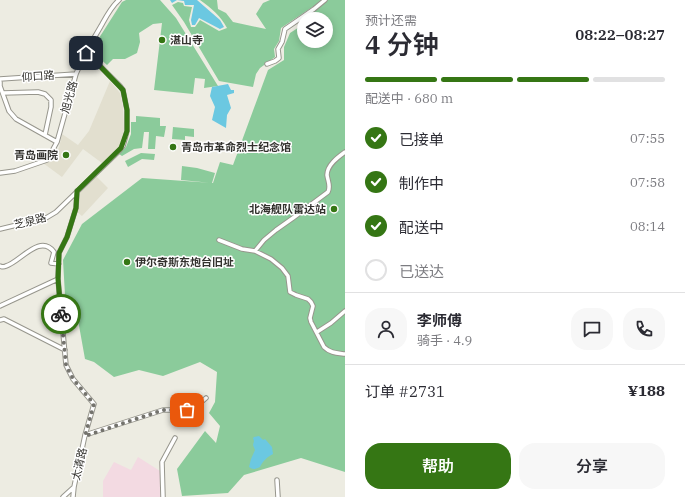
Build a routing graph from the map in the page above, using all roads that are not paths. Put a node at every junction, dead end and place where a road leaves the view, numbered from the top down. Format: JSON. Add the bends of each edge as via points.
{"nodes":[{"id":1,"x":119,"y":0,"type":"edge"},
{"id":2,"x":325,"y":0,"type":"edge"},
{"id":3,"x":86,"y":53,"type":"junction"},
{"id":4,"x":94,"y":60,"type":"junction"},
{"id":5,"x":267,"y":64,"type":"dead end"},
{"id":6,"x":79,"y":66,"type":"junction"},
{"id":7,"x":76,"y":74,"type":"junction"},
{"id":8,"x":0,"y":81,"type":"edge"},
{"id":9,"x":3,"y":93,"type":"junction"},
{"id":10,"x":45,"y":135,"type":"junction"},
{"id":11,"x":56,"y":142,"type":"junction"},
{"id":12,"x":345,"y":152,"type":"edge"},
{"id":13,"x":0,"y":173,"type":"edge"},
{"id":14,"x":77,"y":191,"type":"junction"},
{"id":15,"x":0,"y":229,"type":"edge"},
{"id":16,"x":219,"y":240,"type":"dead end"},
{"id":17,"x":256,"y":251,"type":"junction"},
{"id":18,"x":59,"y":264,"type":"junction"},
{"id":19,"x":0,"y":266,"type":"edge"},
{"id":20,"x":58,"y":279,"type":"junction"},
{"id":21,"x":0,"y":306,"type":"edge"},
{"id":22,"x":345,"y":311,"type":"edge"},
{"id":23,"x":0,"y":320,"type":"edge"},
{"id":24,"x":317,"y":332,"type":"junction"},
{"id":25,"x":65,"y":350,"type":"junction"},
{"id":26,"x":345,"y":354,"type":"edge"},
{"id":27,"x":206,"y":398,"type":"dead end"},
{"id":28,"x":85,"y":436,"type":"junction"},
{"id":29,"x":176,"y":438,"type":"dead end"},
{"id":30,"x":277,"y":480,"type":"dead end"},
{"id":31,"x":74,"y":487,"type":"junction"},
{"id":32,"x":63,"y":497,"type":"edge"},
{"id":33,"x":73,"y":497,"type":"edge"},
{"id":34,"x":164,"y":497,"type":"edge"},
{"id":35,"x":278,"y":497,"type":"edge"}],
"edges":[{"from":1,"to":3,"type":"street","via":[[107,15]]},
{"from":2,"to":5,"type":"street","via":[[285,29],[278,49],[279,58]]},
{"from":3,"to":4,"type":"street","name":"芝泉路"},
{"from":3,"to":6,"type":"street","name":"旭光路"},
{"from":4,"to":6,"type":"street","via":[[86,61]]},
{"from":4,"to":14,"type":"street","name":"芝泉路","via":[[123,90],[127,110],[127,131],[121,148]]},
{"from":6,"to":7,"type":"street","name":"旭光路"},
{"from":7,"to":8,"type":"street","name":"仰口路"},
{"from":7,"to":11,"type":"street","name":"旭光路"},
{"from":8,"to":9,"type":"street"},
{"from":9,"to":10,"type":"street","via":[[9,111],[16,119]]},
{"from":9,"to":10,"type":"street","via":[[45,94],[51,100]]},
{"from":10,"to":11,"type":"street"},
{"from":11,"to":13,"type":"street","name":"旭光路","via":[[47,160],[15,171]]},
{"from":12,"to":17,"type":"street","via":[[328,170],[328,192],[276,230]]},
{"from":14,"to":15,"type":"street","name":"芝泉路","via":[[56,212],[46,218]]},
{"from":14,"to":18,"type":"street","name":"太清路","via":[[76,208],[59,253]]},
{"from":16,"to":17,"type":"street","via":[[242,249]]},
{"from":17,"to":24,"type":"street","via":[[272,259],[282,268],[288,276],[292,293],[311,302],[313,306],[310,318]]},
{"from":18,"to":19,"type":"street","via":[[51,263],[54,252],[45,246],[33,248],[7,266]]},
{"from":18,"to":20,"type":"street","name":"太清路"},
{"from":20,"to":21,"type":"street"},
{"from":20,"to":25,"type":"street","name":"太清路"},
{"from":22,"to":24,"type":"street"},
{"from":23,"to":25,"type":"street"},
{"from":24,"to":26,"type":"street","via":[[327,350]]},
{"from":25,"to":28,"type":"street","name":"太清路","via":[[66,365],[73,379],[94,404]]},
{"from":27,"to":28,"type":"street","via":[[187,410],[163,410]]},
{"from":28,"to":31,"type":"street","name":"太清路"},
{"from":29,"to":34,"type":"street","via":[[162,462]]},
{"from":30,"to":35,"type":"street"},
{"from":31,"to":32,"type":"street","name":"太清路"},
{"from":31,"to":33,"type":"street","name":"太清路"}]}
